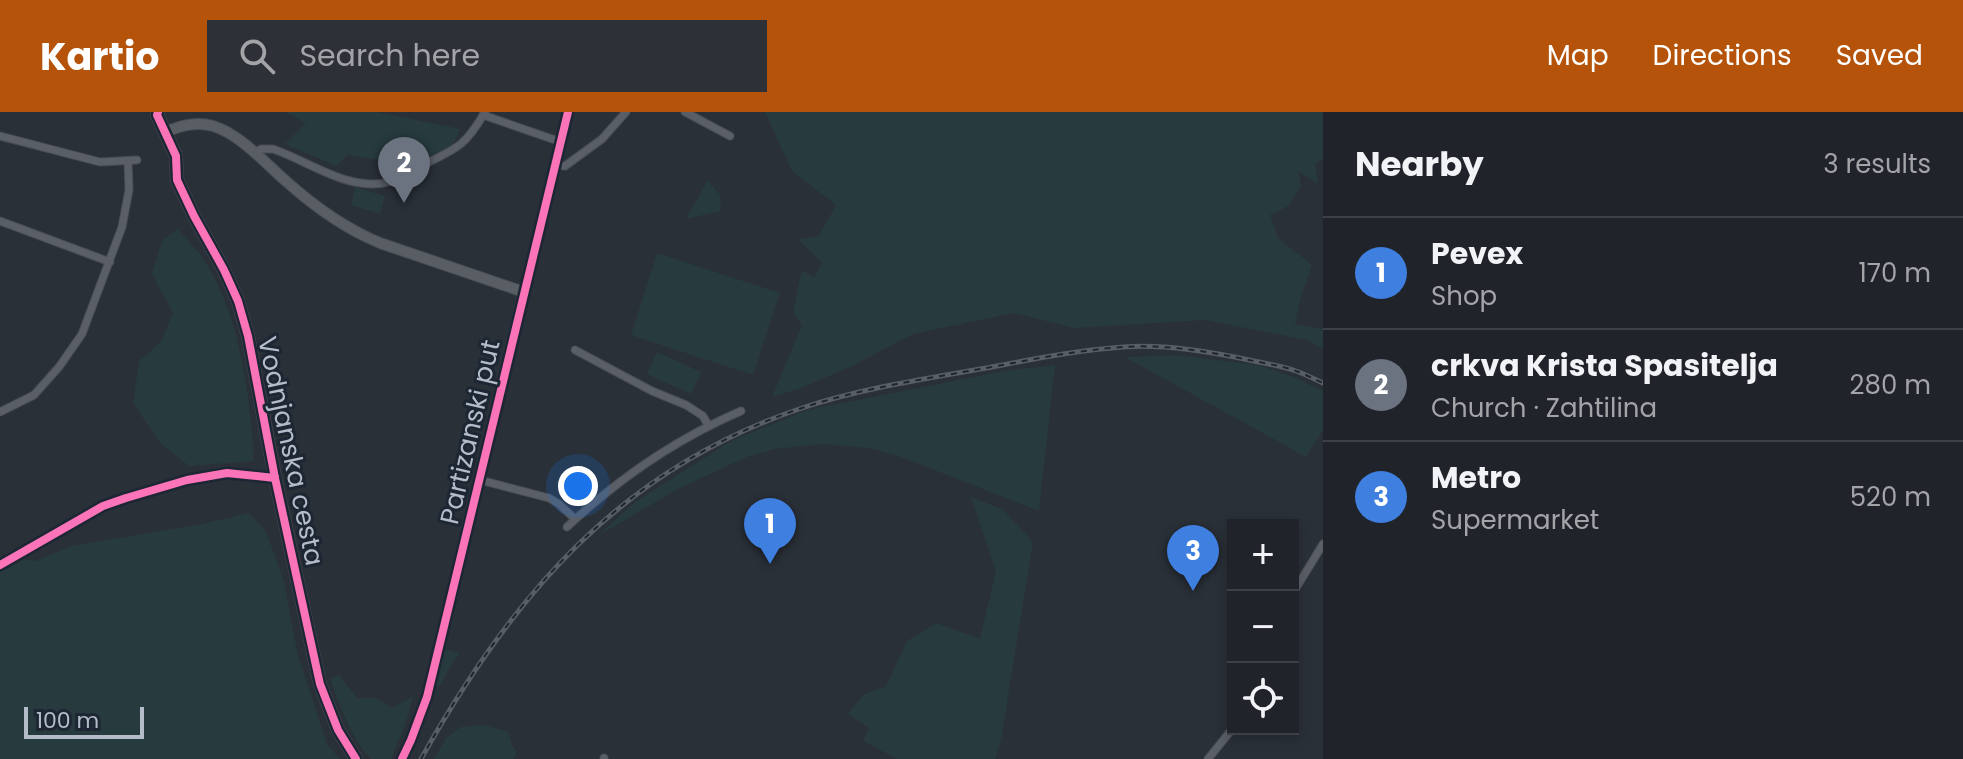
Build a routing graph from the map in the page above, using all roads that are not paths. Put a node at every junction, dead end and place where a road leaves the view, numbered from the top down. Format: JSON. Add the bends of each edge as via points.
{"nodes":[{"id":1,"x":158,"y":112,"type":"edge"},
{"id":2,"x":568,"y":112,"type":"edge"},
{"id":3,"x":626,"y":112,"type":"edge"},
{"id":4,"x":685,"y":112,"type":"edge"},
{"id":5,"x":484,"y":114,"type":"edge"},
{"id":6,"x":165,"y":132,"type":"junction"},
{"id":7,"x":0,"y":136,"type":"edge"},
{"id":8,"x":730,"y":136,"type":"dead end"},
{"id":9,"x":561,"y":142,"type":"junction"},
{"id":10,"x":255,"y":153,"type":"junction"},
{"id":11,"x":555,"y":165,"type":"junction"},
{"id":12,"x":0,"y":221,"type":"edge"},
{"id":13,"x":110,"y":262,"type":"junction"},
{"id":14,"x":524,"y":292,"type":"junction"},
{"id":15,"x":575,"y":350,"type":"dead end"},
{"id":16,"x":741,"y":411,"type":"dead end"},
{"id":17,"x":0,"y":412,"type":"edge"},
{"id":18,"x":708,"y":425,"type":"junction"},
{"id":19,"x":275,"y":478,"type":"junction"},
{"id":20,"x":480,"y":480,"type":"junction"},
{"id":21,"x":575,"y":519,"type":"junction"},
{"id":22,"x":567,"y":527,"type":"dead end"},
{"id":23,"x":1323,"y":544,"type":"edge"},
{"id":24,"x":0,"y":565,"type":"edge"},
{"id":25,"x":1294,"y":591,"type":"edge"},
{"id":26,"x":1227,"y":735,"type":"edge"},
{"id":27,"x":356,"y":759,"type":"edge"},
{"id":28,"x":402,"y":759,"type":"edge"},
{"id":29,"x":1208,"y":759,"type":"edge"}],
"edges":[{"from":1,"to":6,"type":"main road","name":"Vodnjanska cesta"},
{"from":2,"to":9,"type":"street","name":"Partizanski put"},
{"from":3,"to":11,"type":"street","via":[[602,139],[565,166]]},
{"from":4,"to":8,"type":"street"},
{"from":5,"to":9,"type":"street"},
{"from":5,"to":10,"type":"street","via":[[458,148],[391,181],[342,179],[273,149]]},
{"from":6,"to":10,"type":"main road","via":[[183,125],[213,126]]},
{"from":6,"to":19,"type":"main road","name":"Vodnjanska cesta","via":[[176,156],[177,180],[238,301]]},
{"from":7,"to":13,"type":"street","via":[[88,160],[132,161],[127,209]]},
{"from":9,"to":11,"type":"street","name":"Partizanski put"},
{"from":10,"to":14,"type":"main road","via":[[358,234]]},
{"from":11,"to":14,"type":"street","name":"Partizanski put"},
{"from":12,"to":13,"type":"street"},
{"from":13,"to":17,"type":"street","via":[[82,334],[59,367],[34,395]]},
{"from":14,"to":20,"type":"main road","name":"Partizanski put"},
{"from":15,"to":18,"type":"street","via":[[696,410]]},
{"from":16,"to":18,"type":"street"},
{"from":18,"to":21,"type":"street","via":[[643,464]]},
{"from":19,"to":24,"type":"main road","via":[[227,473],[126,498]]},
{"from":19,"to":27,"type":"main road","name":"Vodnjanska cesta","via":[[320,684]]},
{"from":20,"to":21,"type":"street","via":[[549,498]]},
{"from":20,"to":28,"type":"main road","name":"Partizanski put","via":[[427,697]]},
{"from":21,"to":22,"type":"street"},
{"from":23,"to":25,"type":"street"},
{"from":26,"to":29,"type":"street"}]}
